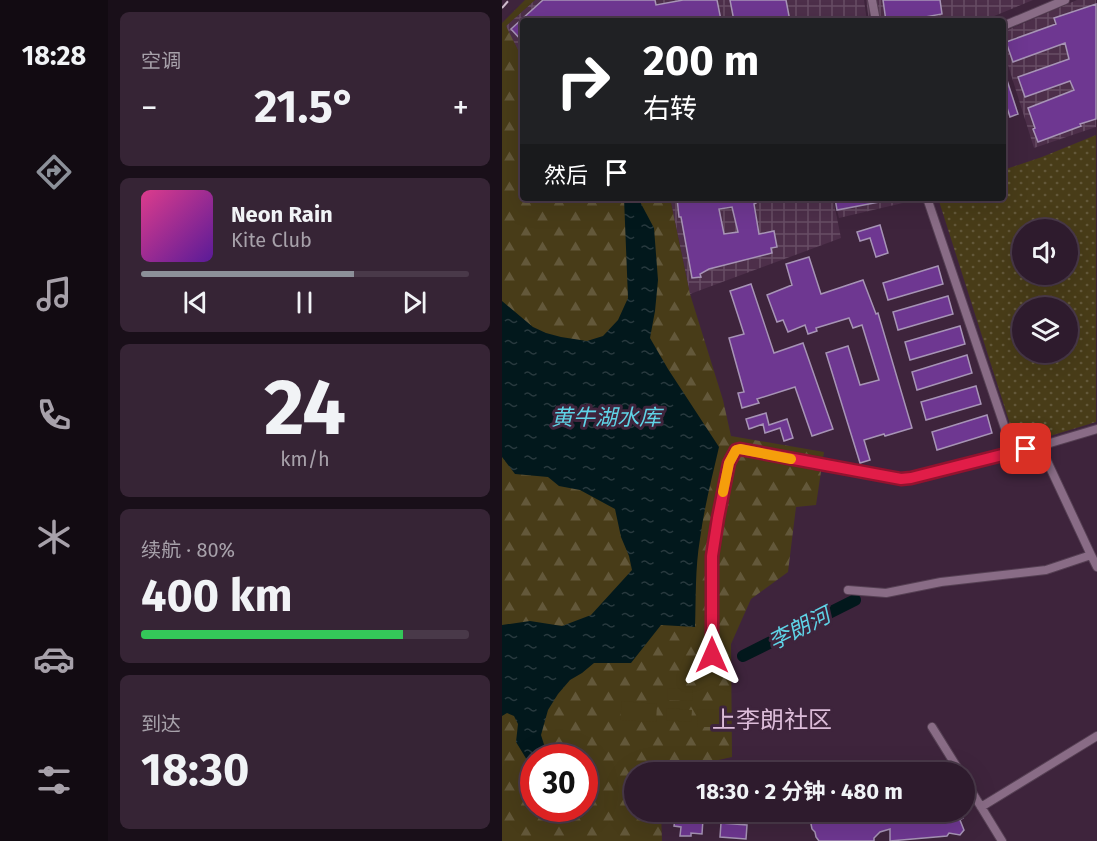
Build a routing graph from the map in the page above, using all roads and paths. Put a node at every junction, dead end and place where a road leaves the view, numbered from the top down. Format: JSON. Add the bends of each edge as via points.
{"nodes":[{"id":1,"x":872,"y":0,"type":"edge"},
{"id":2,"x":1064,"y":0,"type":"edge"},
{"id":3,"x":875,"y":18,"type":"edge"},
{"id":4,"x":1006,"y":25,"type":"edge"},
{"id":5,"x":928,"y":201,"type":"edge"},
{"id":6,"x":1096,"y":429,"type":"edge"},
{"id":7,"x":1040,"y":446,"type":"junction"},
{"id":8,"x":1013,"y":452,"type":"junction"},
{"id":9,"x":1091,"y":555,"type":"junction"},
{"id":10,"x":1096,"y":567,"type":"edge"},
{"id":11,"x":848,"y":590,"type":"dead end"},
{"id":12,"x":712,"y":655,"type":"dead end"},
{"id":13,"x":932,"y":727,"type":"dead end"},
{"id":14,"x":1096,"y":736,"type":"edge"},
{"id":15,"x":954,"y":762,"type":"edge"},
{"id":16,"x":975,"y":797,"type":"edge"},
{"id":17,"x":981,"y":807,"type":"junction"},
{"id":18,"x":1002,"y":841,"type":"edge"}],
"edges":[{"from":1,"to":3,"type":"street"},
{"from":2,"to":4,"type":"street"},
{"from":5,"to":8,"type":"street"},
{"from":6,"to":7,"type":"street"},
{"from":7,"to":8,"type":"street"},
{"from":7,"to":9,"type":"street"},
{"from":8,"to":12,"type":"street","via":[[901,479],[736,450],[729,463],[712,556]]},
{"from":9,"to":10,"type":"street"},
{"from":9,"to":11,"type":"street","via":[[1046,570],[941,582],[886,593]]},
{"from":13,"to":15,"type":"street"},
{"from":14,"to":17,"type":"street"},
{"from":16,"to":17,"type":"street"},
{"from":17,"to":18,"type":"street"}]}
